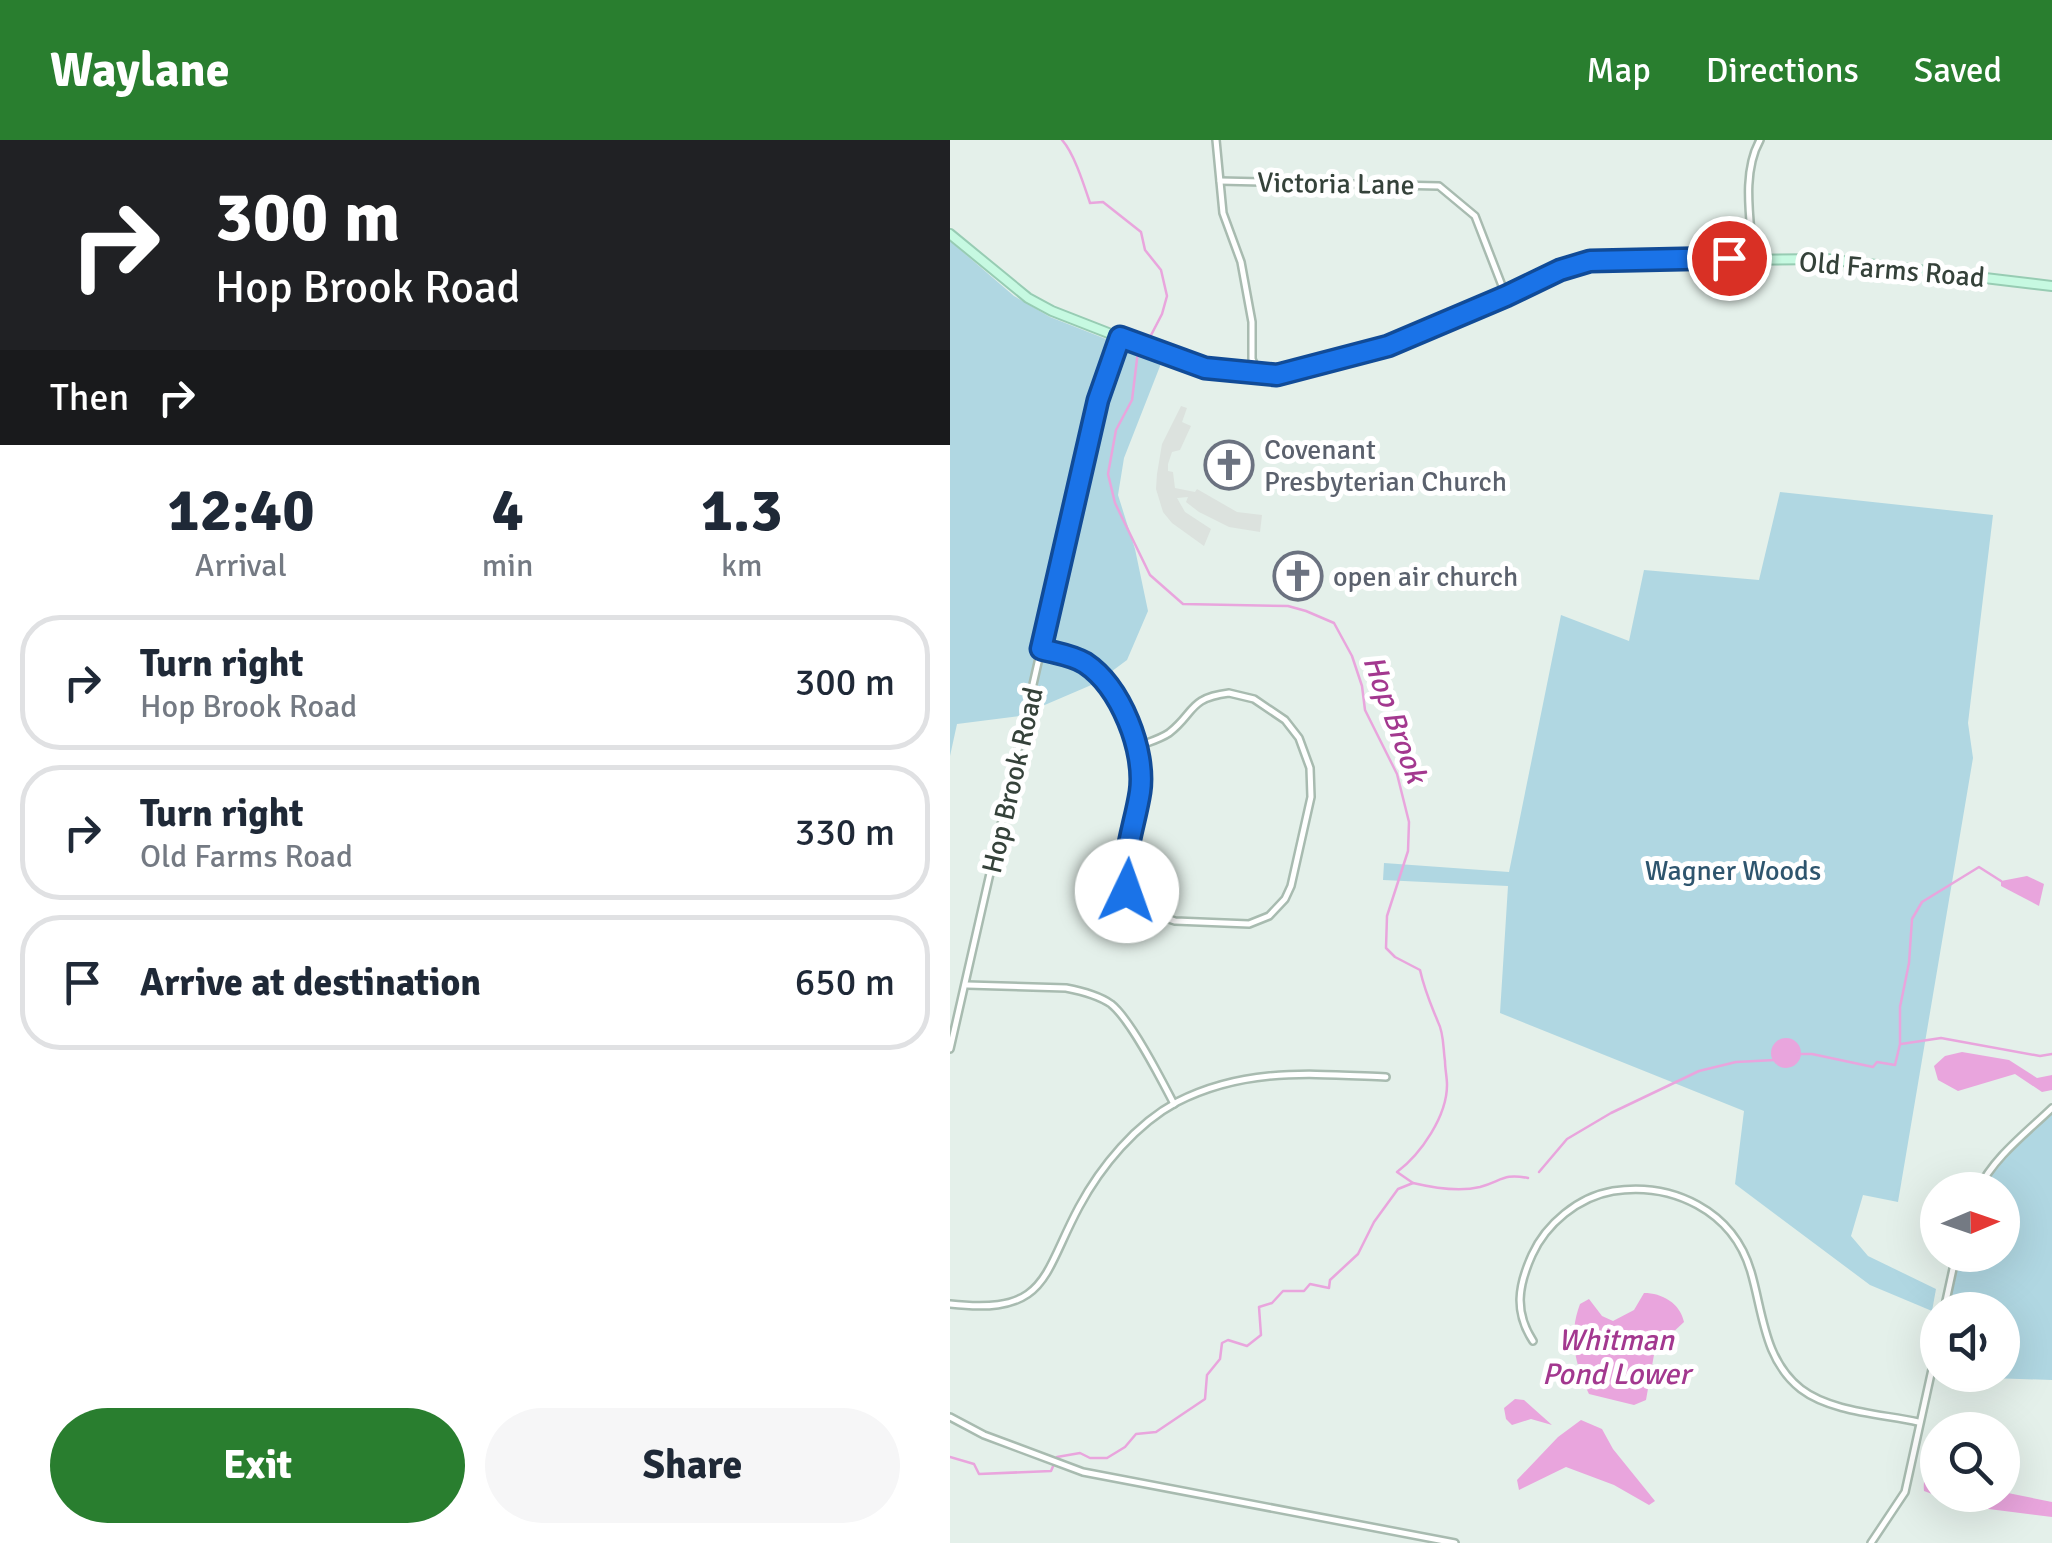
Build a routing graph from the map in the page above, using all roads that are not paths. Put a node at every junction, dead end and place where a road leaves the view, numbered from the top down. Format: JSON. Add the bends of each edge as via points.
{"nodes":[{"id":1,"x":1216,"y":140,"type":"edge"},
{"id":2,"x":1760,"y":140,"type":"edge"},
{"id":3,"x":1220,"y":181,"type":"junction"},
{"id":4,"x":950,"y":234,"type":"edge"},
{"id":5,"x":1752,"y":258,"type":"junction"},
{"id":6,"x":2052,"y":286,"type":"edge"},
{"id":7,"x":1506,"y":296,"type":"junction"},
{"id":8,"x":1120,"y":337,"type":"junction"},
{"id":9,"x":1252,"y":359,"type":"junction"},
{"id":10,"x":1241,"y":374,"type":"junction"},
{"id":11,"x":1258,"y":374,"type":"junction"},
{"id":12,"x":1041,"y":649,"type":"junction"},
{"id":13,"x":1138,"y":746,"type":"junction"},
{"id":14,"x":967,"y":985,"type":"junction"},
{"id":15,"x":950,"y":1048,"type":"edge"},
{"id":16,"x":1386,"y":1077,"type":"dead end"},
{"id":17,"x":1174,"y":1104,"type":"junction"},
{"id":18,"x":2052,"y":1108,"type":"edge"},
{"id":19,"x":1988,"y":1172,"type":"edge"},
{"id":20,"x":950,"y":1304,"type":"edge"},
{"id":21,"x":1533,"y":1342,"type":"dead end"},
{"id":22,"x":1926,"y":1392,"type":"edge"},
{"id":23,"x":950,"y":1418,"type":"edge"},
{"id":24,"x":1918,"y":1422,"type":"junction"},
{"id":25,"x":1454,"y":1543,"type":"edge"},
{"id":26,"x":1871,"y":1543,"type":"edge"}],
"edges":[{"from":1,"to":3,"type":"street"},
{"from":2,"to":5,"type":"street","via":[[1750,171]]},
{"from":3,"to":7,"type":"street","name":"Victoria Lane","via":[[1439,186],[1475,216]]},
{"from":3,"to":9,"type":"street","via":[[1223,214],[1249,298]]},
{"from":4,"to":8,"type":"street","name":"Old Farms Road","via":[[1028,298]]},
{"from":5,"to":6,"type":"street","name":"Old Farms Road","via":[[1826,259]]},
{"from":5,"to":7,"type":"street","name":"Old Farms Road","via":[[1590,261]]},
{"from":7,"to":11,"type":"street","name":"Old Farms Road","via":[[1388,346]]},
{"from":8,"to":10,"type":"street","name":"Old Farms Road","via":[[1180,361]]},
{"from":8,"to":12,"type":"street","name":"Hop Brook Road","via":[[1098,400]]},
{"from":9,"to":10,"type":"street"},
{"from":9,"to":11,"type":"street"},
{"from":10,"to":11,"type":"street","name":"Old Farms Road"},
{"from":12,"to":13,"type":"street","via":[[1087,664]]},
{"from":12,"to":14,"type":"street","name":"Hop Brook Road"},
{"from":13,"to":13,"type":"street","via":[[1140,789],[1124,877],[1132,900],[1160,918],[1190,922],[1249,924],[1277,909],[1290,886],[1312,787],[1308,758],[1286,720],[1254,699],[1216,695],[1194,704],[1171,732]]},
{"from":14,"to":15,"type":"street","name":"Hop Brook Road"},
{"from":14,"to":17,"type":"street","via":[[1066,988],[1107,1001]]},
{"from":16,"to":17,"type":"street","via":[[1267,1075],[1224,1082]]},
{"from":17,"to":20,"type":"street","via":[[1100,1173],[1038,1286],[997,1305]]},
{"from":18,"to":19,"type":"street"},
{"from":21,"to":24,"type":"street","via":[[1518,1302],[1541,1234],[1604,1193],[1662,1191],[1692,1199],[1736,1240],[1772,1354],[1802,1390],[1822,1401]]},
{"from":22,"to":24,"type":"street"},
{"from":23,"to":25,"type":"street","via":[[1102,1476]]},
{"from":24,"to":26,"type":"street","via":[[1906,1492]]}]}
